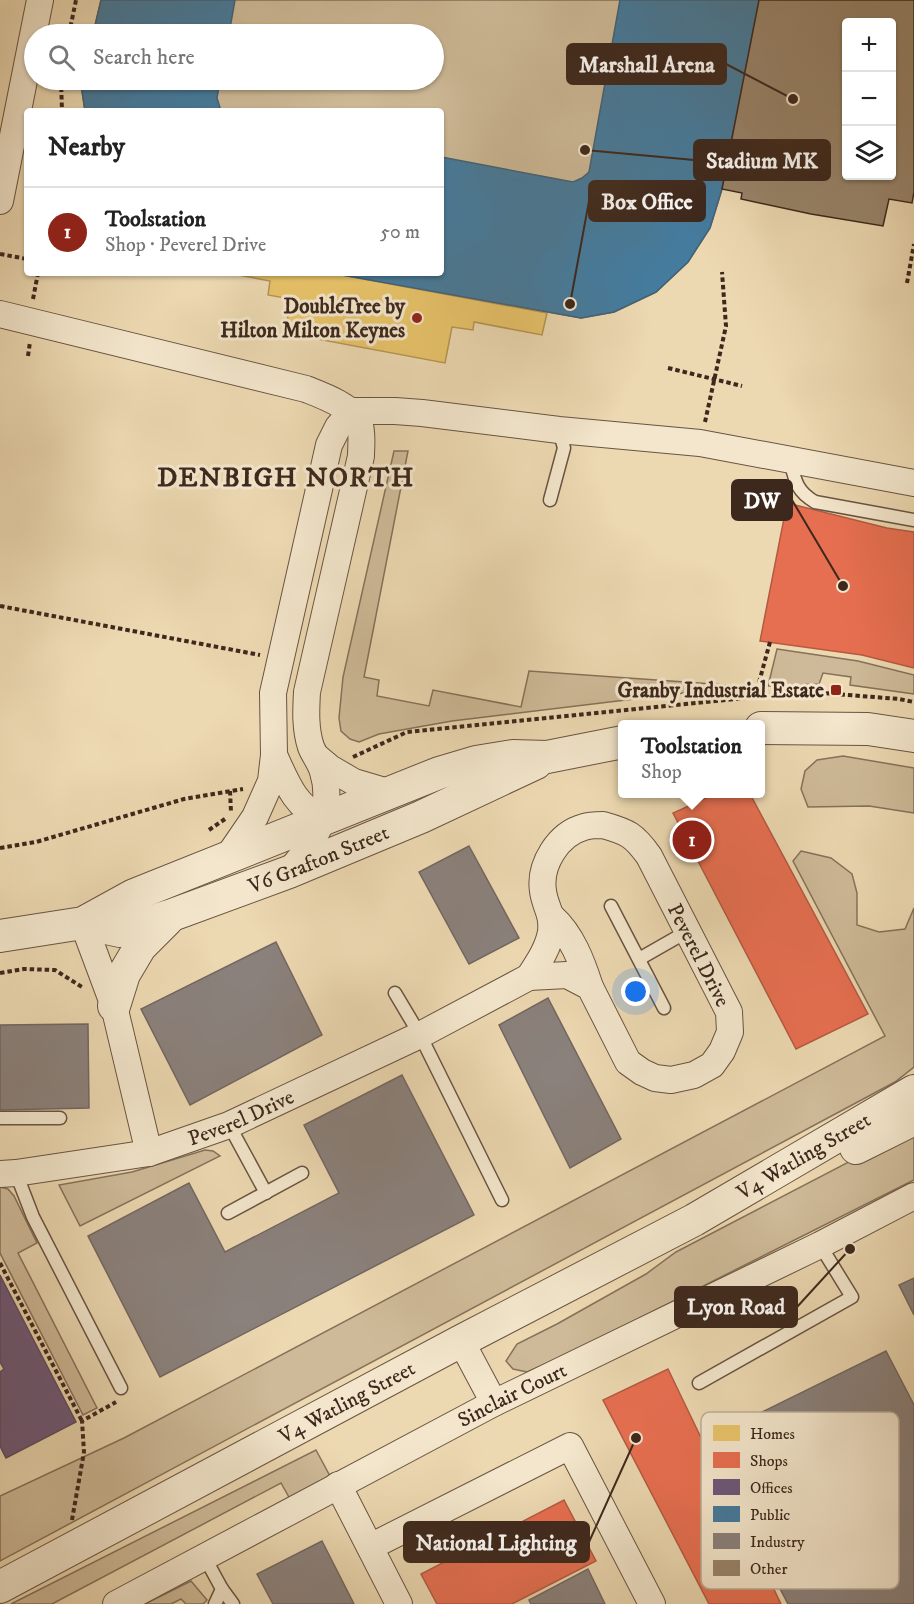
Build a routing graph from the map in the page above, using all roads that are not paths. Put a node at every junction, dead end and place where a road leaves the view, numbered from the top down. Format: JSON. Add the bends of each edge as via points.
{"nodes":[{"id":1,"x":40,"y":0,"type":"edge"},
{"id":2,"x":34,"y":24,"type":"edge"},
{"id":3,"x":24,"y":63,"type":"edge"},
{"id":4,"x":7,"y":129,"type":"edge"},
{"id":5,"x":0,"y":201,"type":"edge"},
{"id":6,"x":0,"y":314,"type":"edge"},
{"id":7,"x":352,"y":411,"type":"junction"},
{"id":8,"x":559,"y":430,"type":"junction"},
{"id":9,"x":790,"y":460,"type":"junction"},
{"id":10,"x":914,"y":483,"type":"edge"},
{"id":11,"x":550,"y":500,"type":"dead end"},
{"id":12,"x":914,"y":520,"type":"edge"},
{"id":13,"x":765,"y":728,"type":"edge"},
{"id":14,"x":914,"y":736,"type":"edge"},
{"id":15,"x":618,"y":743,"type":"edge"},
{"id":16,"x":274,"y":755,"type":"junction"},
{"id":17,"x":547,"y":757,"type":"junction"},
{"id":18,"x":318,"y":758,"type":"junction"},
{"id":19,"x":391,"y":793,"type":"junction"},
{"id":20,"x":421,"y":817,"type":"junction"},
{"id":21,"x":322,"y":820,"type":"junction"},
{"id":22,"x":227,"y":858,"type":"junction"},
{"id":23,"x":289,"y":872,"type":"junction"},
{"id":24,"x":611,"y":906,"type":"dead end"},
{"id":25,"x":172,"y":915,"type":"junction"},
{"id":26,"x":552,"y":917,"type":"junction"},
{"id":27,"x":83,"y":923,"type":"junction"},
{"id":28,"x":688,"y":931,"type":"junction"},
{"id":29,"x":0,"y":936,"type":"edge"},
{"id":30,"x":639,"y":959,"type":"junction"},
{"id":31,"x":529,"y":977,"type":"junction"},
{"id":32,"x":590,"y":987,"type":"junction"},
{"id":33,"x":395,"y":993,"type":"dead end"},
{"id":34,"x":114,"y":1006,"type":"junction"},
{"id":35,"x":664,"y":1008,"type":"dead end"},
{"id":36,"x":420,"y":1035,"type":"junction"},
{"id":37,"x":914,"y":1091,"type":"edge"},
{"id":38,"x":0,"y":1118,"type":"edge"},
{"id":39,"x":60,"y":1118,"type":"dead end"},
{"id":40,"x":914,"y":1119,"type":"edge"},
{"id":41,"x":229,"y":1125,"type":"junction"},
{"id":42,"x":149,"y":1153,"type":"junction"},
{"id":43,"x":302,"y":1173,"type":"dead end"},
{"id":44,"x":8,"y":1174,"type":"edge"},
{"id":45,"x":266,"y":1193,"type":"junction"},
{"id":46,"x":914,"y":1196,"type":"edge"},
{"id":47,"x":502,"y":1200,"type":"dead end"},
{"id":48,"x":228,"y":1213,"type":"dead end"},
{"id":49,"x":694,"y":1220,"type":"junction"},
{"id":50,"x":820,"y":1245,"type":"junction"},
{"id":51,"x":461,"y":1341,"type":"junction"},
{"id":52,"x":699,"y":1383,"type":"dead end"},
{"id":53,"x":121,"y":1388,"type":"road end"},
{"id":54,"x":494,"y":1403,"type":"junction"},
{"id":55,"x":338,"y":1485,"type":"junction"},
{"id":56,"x":370,"y":1547,"type":"junction"},
{"id":57,"x":204,"y":1556,"type":"junction"},
{"id":58,"x":0,"y":1587,"type":"edge"},
{"id":59,"x":222,"y":1588,"type":"junction"},
{"id":60,"x":116,"y":1604,"type":"edge"},
{"id":61,"x":215,"y":1604,"type":"edge"},
{"id":62,"x":233,"y":1604,"type":"edge"},
{"id":63,"x":399,"y":1604,"type":"edge"},
{"id":64,"x":652,"y":1604,"type":"edge"}],
"edges":[{"from":1,"to":2,"type":"street"},
{"from":3,"to":4,"type":"street"},
{"from":4,"to":5,"type":"street"},
{"from":6,"to":7,"type":"street","via":[[306,389]]},
{"from":7,"to":8,"type":"street","via":[[422,413]]},
{"from":7,"to":16,"type":"street","via":[[329,445],[273,693]]},
{"from":7,"to":18,"type":"street","via":[[359,423],[361,456],[307,692],[306,717],[311,747]]},
{"from":8,"to":9,"type":"street","via":[[700,443]]},
{"from":8,"to":11,"type":"lane","via":[[564,448]]},
{"from":9,"to":10,"type":"street"},
{"from":9,"to":12,"type":"lane","via":[[797,486],[815,502]]},
{"from":13,"to":14,"type":"street","via":[[868,729]]},
{"from":15,"to":17,"type":"street","name":"V6 Grafton Street"},
{"from":16,"to":21,"type":"street","via":[[291,793],[300,805]]},
{"from":16,"to":22,"type":"street","via":[[271,781],[255,817]]},
{"from":17,"to":19,"type":"street","name":"V6 Grafton Street","via":[[513,756],[476,762]]},
{"from":17,"to":20,"type":"street","name":"V6 Grafton Street"},
{"from":18,"to":19,"type":"street","via":[[354,782]]},
{"from":18,"to":21,"type":"street","via":[[327,787]]},
{"from":19,"to":21,"type":"street","name":"V6 Grafton Street"},
{"from":20,"to":21,"type":"street","via":[[354,827]]},
{"from":20,"to":23,"type":"street","name":"V6 Grafton Street"},
{"from":21,"to":22,"type":"street","name":"V6 Grafton Street"},
{"from":21,"to":23,"type":"street","via":[[313,842]]},
{"from":22,"to":27,"type":"street","name":"V6 Grafton Street","via":[[134,895]]},
{"from":23,"to":25,"type":"street","name":"V6 Grafton Street"},
{"from":24,"to":30,"type":"lane"},
{"from":25,"to":27,"type":"street","name":"V6 Grafton Street","via":[[120,931]]},
{"from":25,"to":34,"type":"street","via":[[140,947],[124,974]]},
{"from":26,"to":28,"type":"street","name":"Peverel Drive","via":[[543,892],[543,869],[552,852],[567,836],[584,827],[603,825],[637,840]]},
{"from":26,"to":31,"type":"street","name":"Peverel Drive","via":[[546,948]]},
{"from":26,"to":32,"type":"street","name":"Peverel Drive","via":[[561,925],[582,963]]},
{"from":27,"to":29,"type":"street","name":"V6 Grafton Street"},
{"from":27,"to":34,"type":"street"},
{"from":28,"to":30,"type":"lane"},
{"from":28,"to":32,"type":"street","name":"Peverel Drive","via":[[729,1012],[729,1032],[712,1065],[694,1075],[671,1080],[642,1072],[628,1062]]},
{"from":30,"to":35,"type":"lane"},
{"from":31,"to":32,"type":"street","name":"Peverel Drive","via":[[567,975]]},
{"from":31,"to":36,"type":"street","name":"Peverel Drive"},
{"from":33,"to":36,"type":"lane"},
{"from":34,"to":42,"type":"street"},
{"from":36,"to":41,"type":"street","name":"Peverel Drive"},
{"from":36,"to":47,"type":"lane"},
{"from":37,"to":49,"type":"street","name":"V4 Watling Street"},
{"from":38,"to":39,"type":"lane"},
{"from":40,"to":49,"type":"street","name":"V4 Watling Street","via":[[801,1176]]},
{"from":41,"to":42,"type":"street","name":"Peverel Drive"},
{"from":41,"to":45,"type":"lane"},
{"from":42,"to":44,"type":"street","name":"Peverel Drive"},
{"from":43,"to":45,"type":"lane"},
{"from":44,"to":53,"type":"lane"},
{"from":45,"to":48,"type":"lane"},
{"from":46,"to":50,"type":"street","name":"Sinclair Court"},
{"from":49,"to":51,"type":"street","name":"V4 Watling Street"},
{"from":50,"to":52,"type":"lane","via":[[852,1297]]},
{"from":50,"to":54,"type":"street","name":"Sinclair Court"},
{"from":51,"to":54,"type":"street"},
{"from":51,"to":58,"type":"street","name":"V4 Watling Street"},
{"from":54,"to":55,"type":"street","name":"Sinclair Court"},
{"from":55,"to":56,"type":"street"},
{"from":55,"to":57,"type":"street","name":"Sinclair Court"},
{"from":56,"to":63,"type":"street"},
{"from":56,"to":64,"type":"street","via":[[570,1446]]},
{"from":57,"to":59,"type":"lane"},
{"from":57,"to":60,"type":"street","name":"Sinclair Court"},
{"from":59,"to":61,"type":"lane"},
{"from":59,"to":62,"type":"lane"}]}
